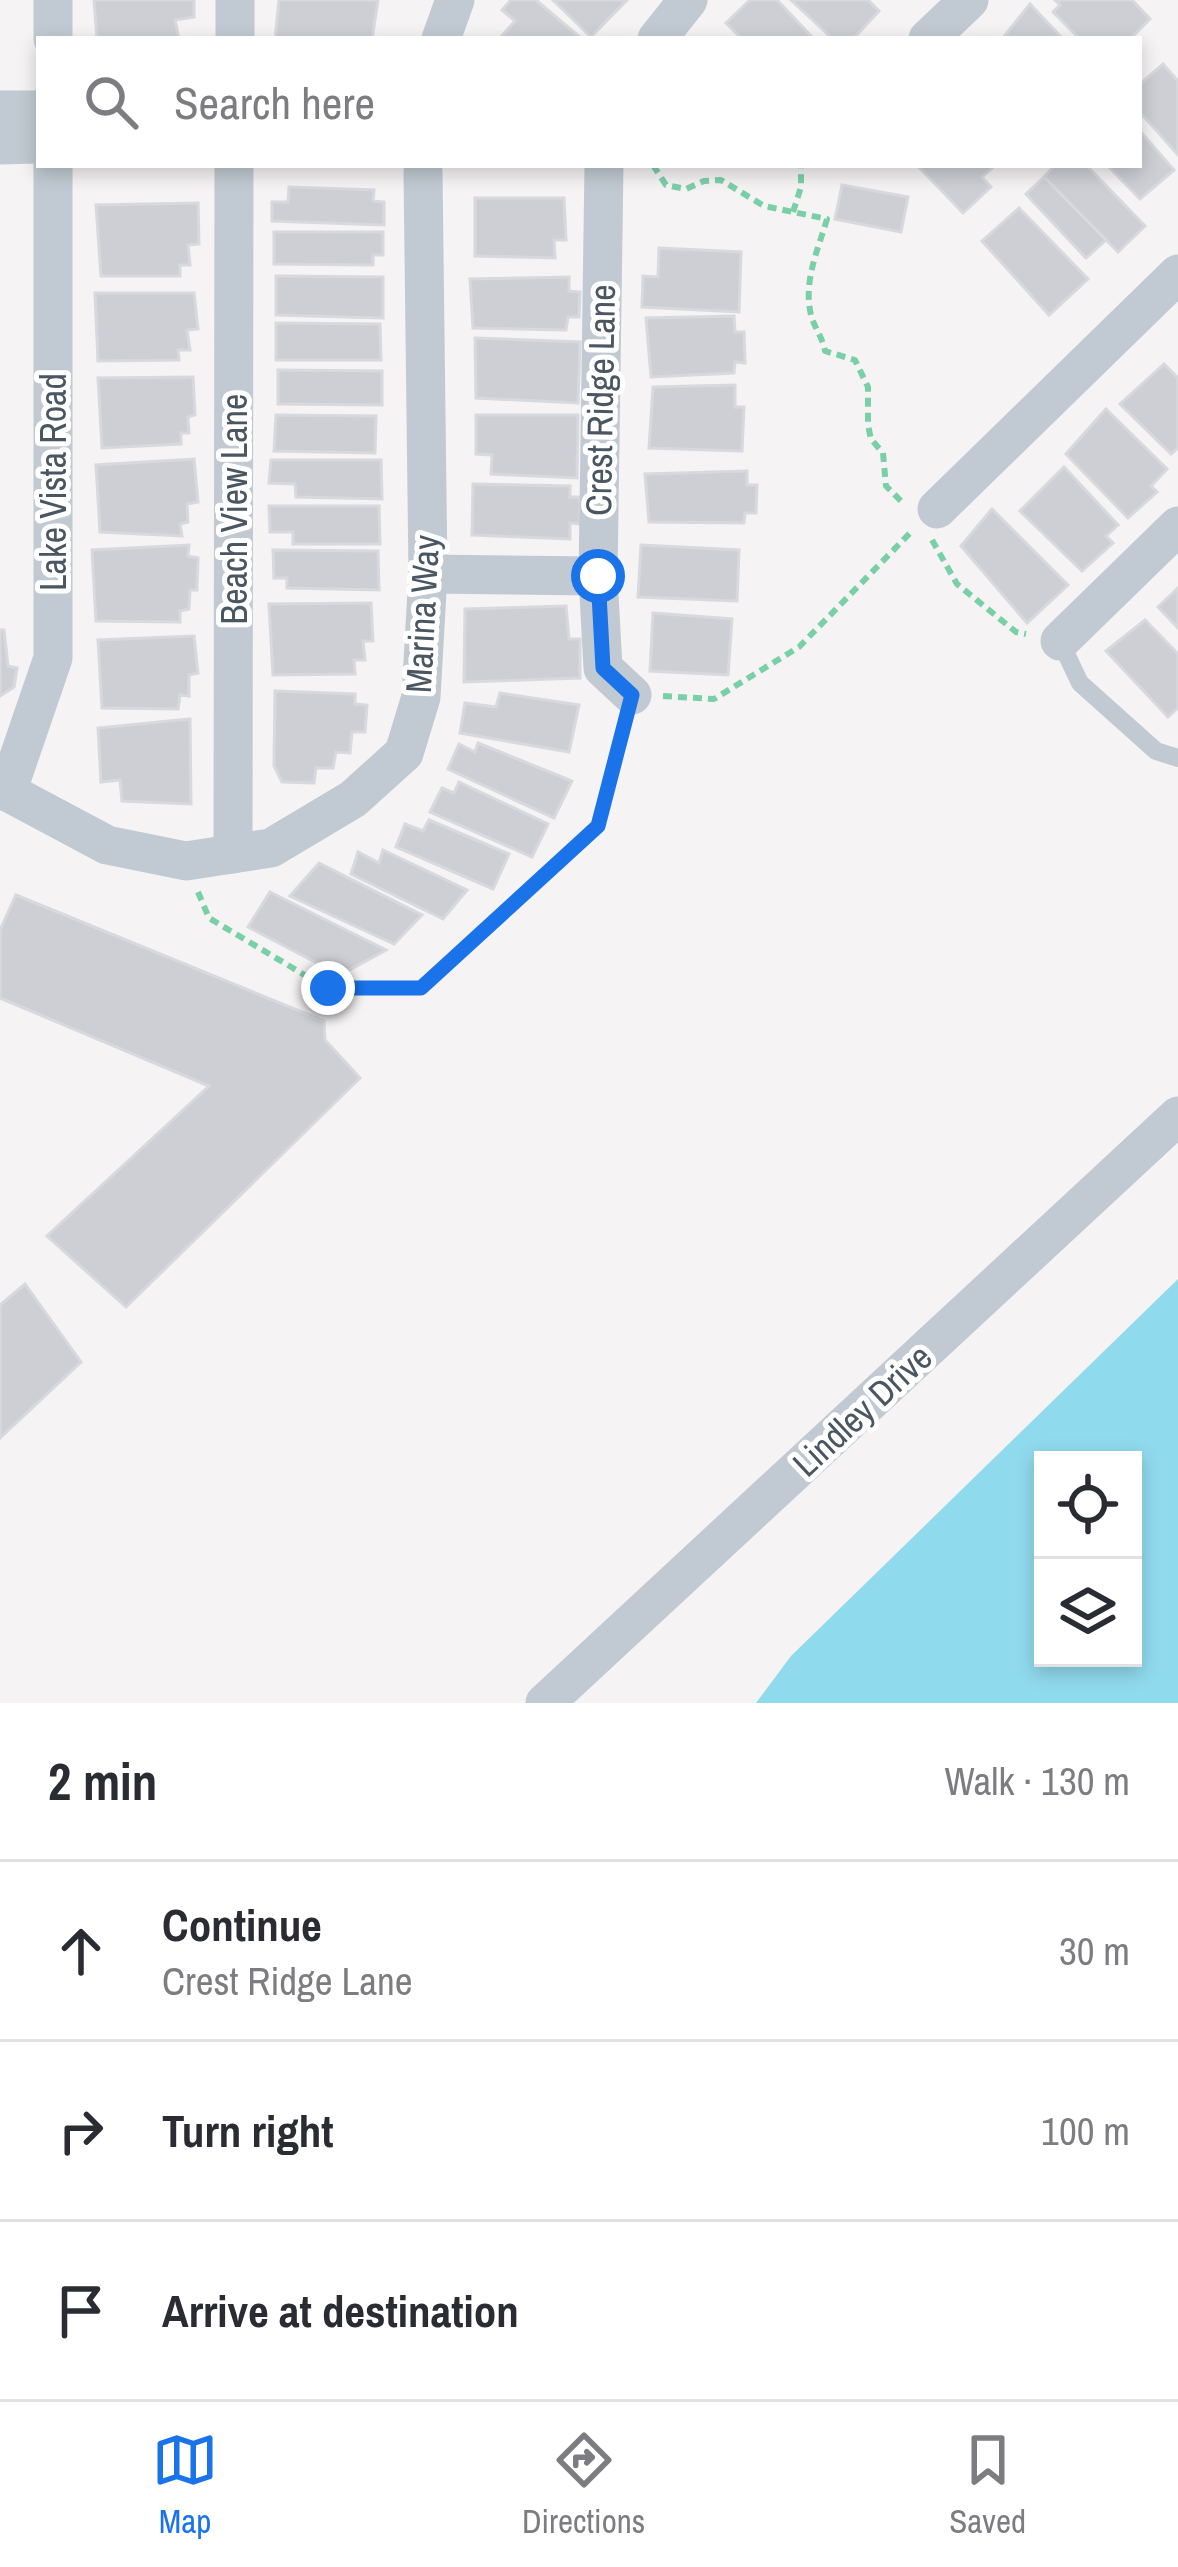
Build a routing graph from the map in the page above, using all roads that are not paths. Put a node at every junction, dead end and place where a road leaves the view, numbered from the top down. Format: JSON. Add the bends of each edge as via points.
{"nodes":[{"id":1,"x":53,"y":0,"type":"edge"},
{"id":2,"x":235,"y":0,"type":"edge"},
{"id":3,"x":455,"y":0,"type":"edge"},
{"id":4,"x":688,"y":0,"type":"edge"},
{"id":5,"x":969,"y":0,"type":"edge"},
{"id":6,"x":53,"y":36,"type":"edge"},
{"id":7,"x":235,"y":36,"type":"edge"},
{"id":8,"x":442,"y":36,"type":"edge"},
{"id":9,"x":659,"y":36,"type":"edge"},
{"id":10,"x":931,"y":36,"type":"edge"},
{"id":11,"x":0,"y":110,"type":"edge"},
{"id":12,"x":36,"y":110,"type":"edge"},
{"id":13,"x":36,"y":144,"type":"edge"},
{"id":14,"x":0,"y":145,"type":"edge"},
{"id":15,"x":53,"y":168,"type":"edge"},
{"id":16,"x":235,"y":168,"type":"edge"},
{"id":17,"x":426,"y":168,"type":"edge"},
{"id":18,"x":604,"y":168,"type":"edge"},
{"id":19,"x":1178,"y":274,"type":"edge"},
{"id":20,"x":929,"y":515,"type":"road end"},
{"id":21,"x":1178,"y":526,"type":"edge"},
{"id":22,"x":428,"y":574,"type":"junction"},
{"id":23,"x":598,"y":576,"type":"junction"},
{"id":24,"x":1060,"y":641,"type":"joint"},
{"id":25,"x":632,"y":695,"type":"road end"},
{"id":26,"x":1178,"y":758,"type":"edge"},
{"id":27,"x":3,"y":790,"type":"edge"},
{"id":28,"x":233,"y":854,"type":"junction"},
{"id":29,"x":1178,"y":1116,"type":"edge"},
{"id":30,"x":545,"y":1703,"type":"edge"}],
"edges":[{"from":1,"to":6,"type":"street"},
{"from":2,"to":7,"type":"street"},
{"from":3,"to":8,"type":"street"},
{"from":4,"to":9,"type":"street"},
{"from":5,"to":10,"type":"street"},
{"from":11,"to":12,"type":"street"},
{"from":13,"to":14,"type":"street"},
{"from":15,"to":27,"type":"street","name":"Lake Vista Road","via":[[53,658]]},
{"from":16,"to":28,"type":"street","name":"Beach View Lane"},
{"from":17,"to":22,"type":"street","name":"Marina Way"},
{"from":18,"to":23,"type":"street","name":"Crest Ridge Lane"},
{"from":19,"to":20,"type":"street"},
{"from":21,"to":24,"type":"street"},
{"from":22,"to":23,"type":"street"},
{"from":22,"to":28,"type":"street","name":"Marina Way","via":[[421,697],[404,753],[353,800],[272,848]]},
{"from":23,"to":25,"type":"street","name":"Crest Ridge Lane","via":[[603,668]]},
{"from":24,"to":26,"type":"lane","via":[[1081,683],[1156,751]]},
{"from":27,"to":28,"type":"street","name":"Marina Way","via":[[107,845],[186,861]]},
{"from":29,"to":30,"type":"street","name":"Lindley Drive"}]}
